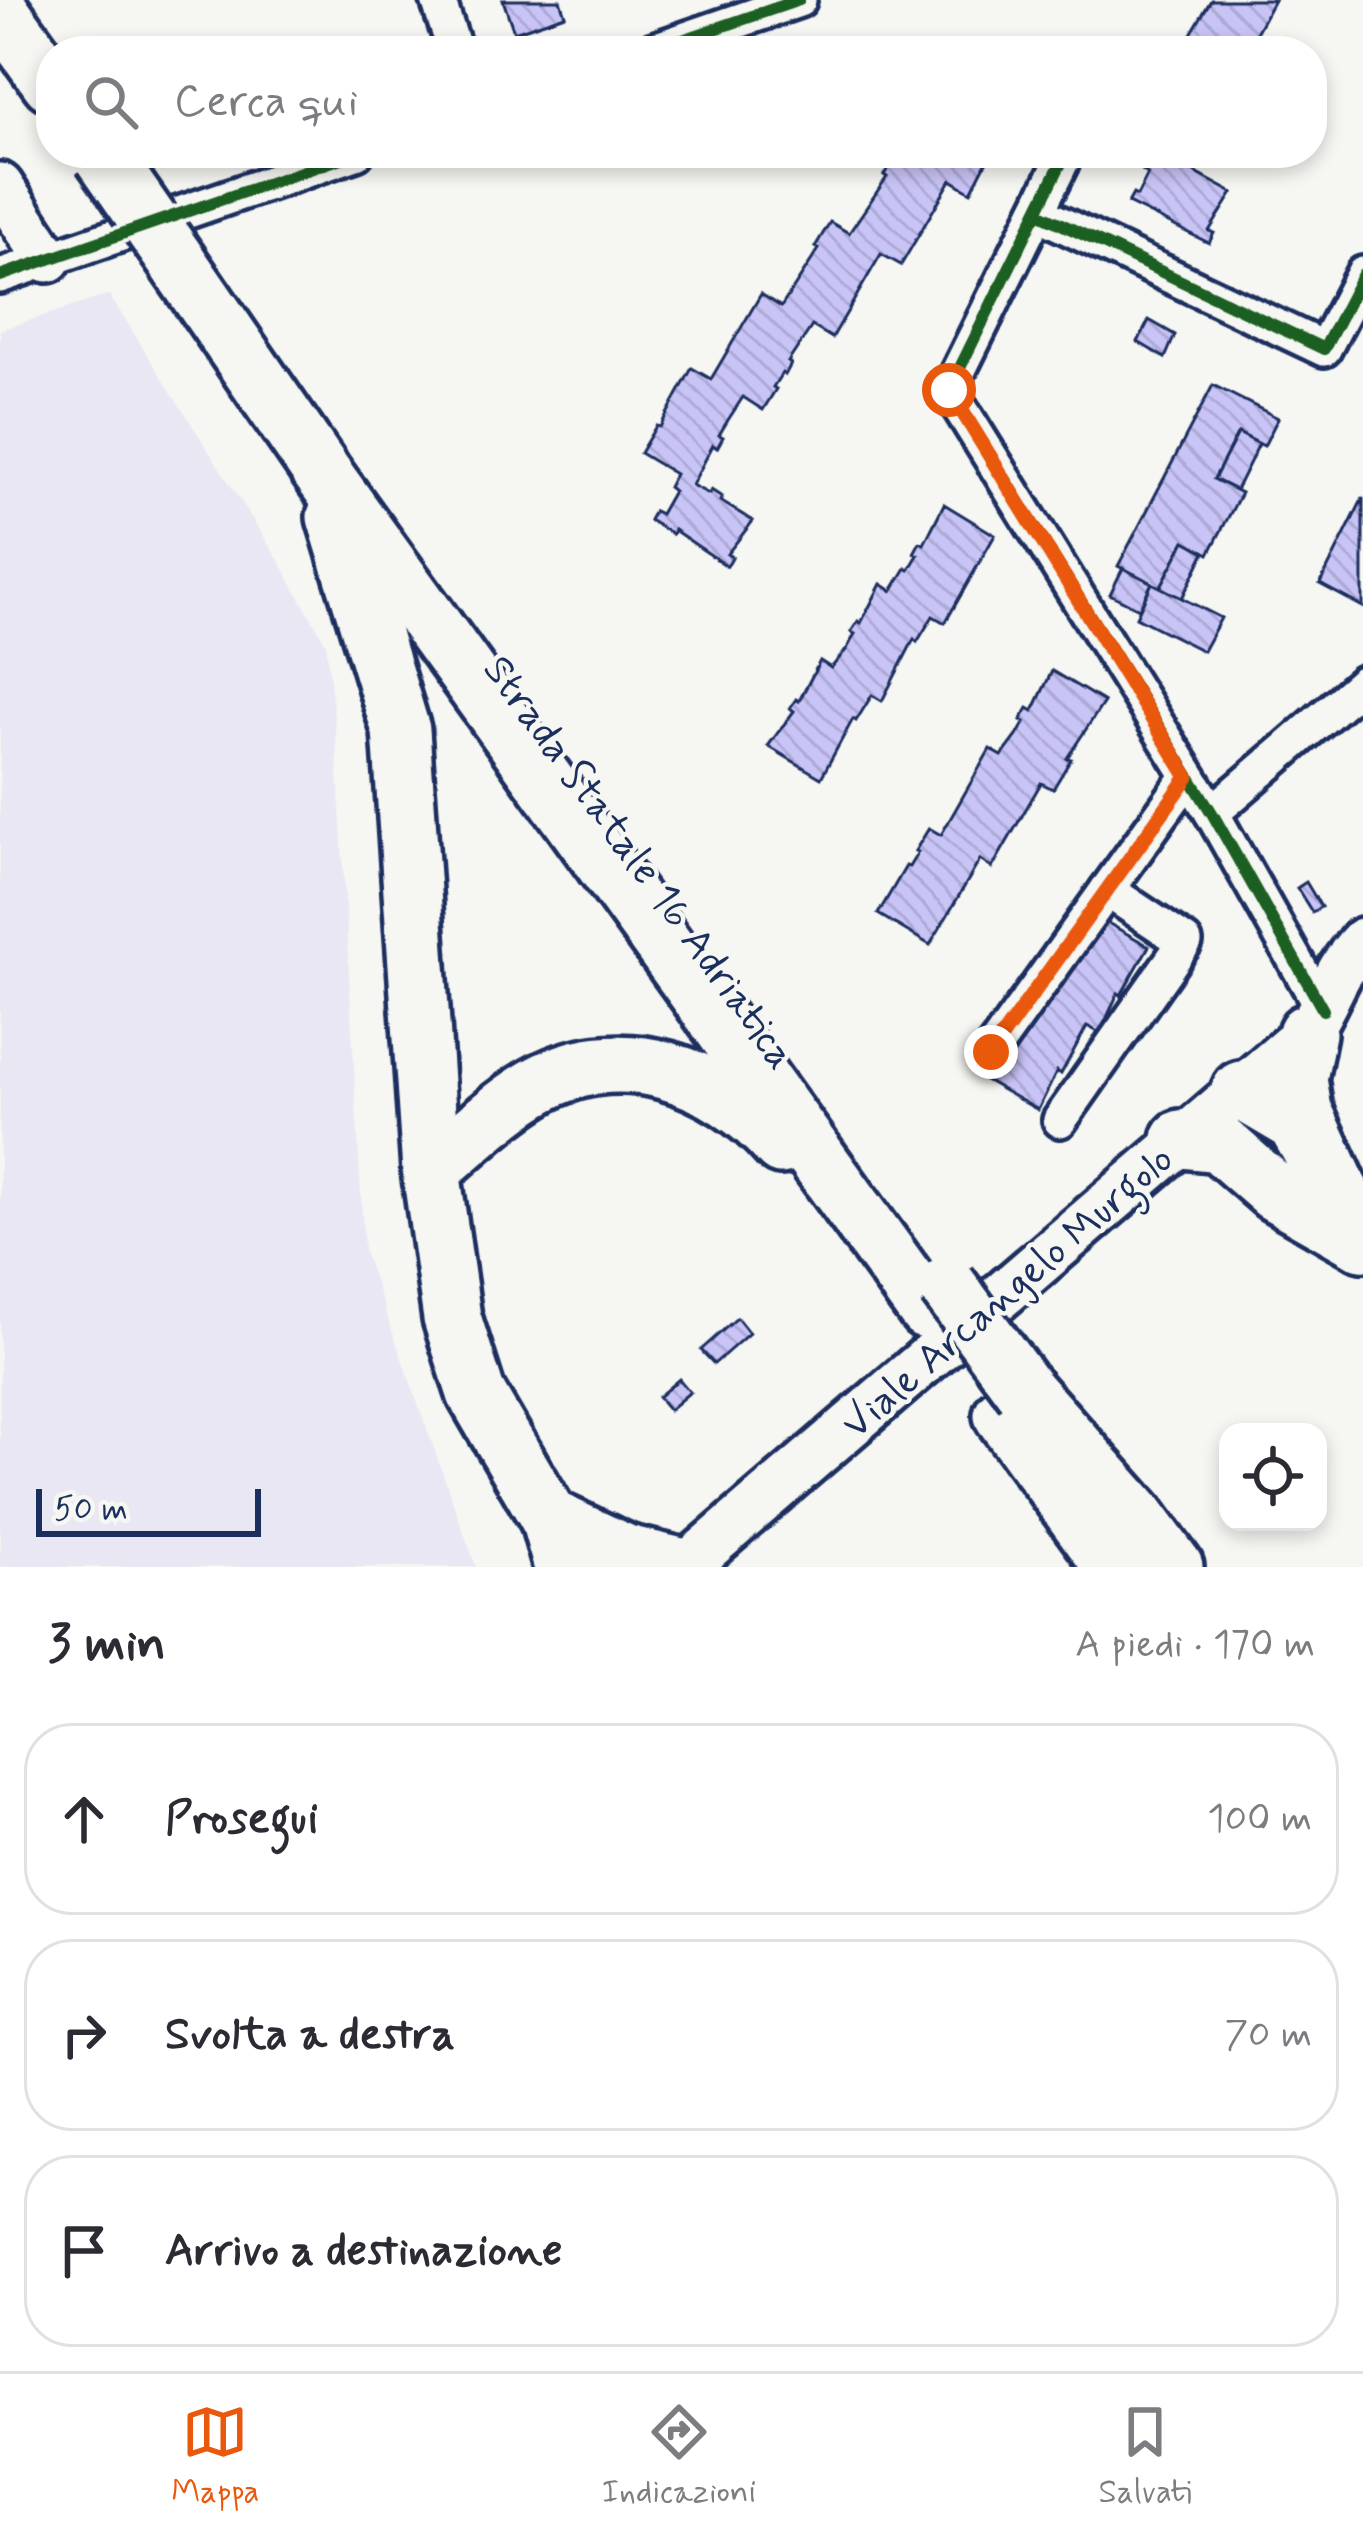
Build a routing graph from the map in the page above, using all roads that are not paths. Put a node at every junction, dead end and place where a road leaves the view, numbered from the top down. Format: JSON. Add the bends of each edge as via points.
{"nodes":[{"id":1,"x":24,"y":0,"type":"edge"},
{"id":2,"x":437,"y":0,"type":"edge"},
{"id":3,"x":799,"y":0,"type":"edge"},
{"id":4,"x":0,"y":11,"type":"edge"},
{"id":5,"x":49,"y":36,"type":"edge"},
{"id":6,"x":450,"y":36,"type":"edge"},
{"id":7,"x":695,"y":36,"type":"edge"},
{"id":8,"x":36,"y":61,"type":"edge"},
{"id":9,"x":124,"y":168,"type":"edge"},
{"id":10,"x":312,"y":168,"type":"edge"},
{"id":11,"x":1059,"y":168,"type":"edge"},
{"id":12,"x":0,"y":186,"type":"edge"},
{"id":13,"x":1038,"y":214,"type":"junction"},
{"id":14,"x":191,"y":258,"type":"junction"},
{"id":15,"x":48,"y":259,"type":"junction"},
{"id":16,"x":1363,"y":274,"type":"edge"},
{"id":17,"x":0,"y":276,"type":"edge"},
{"id":18,"x":322,"y":474,"type":"junction"},
{"id":19,"x":1363,"y":682,"type":"edge"},
{"id":20,"x":1188,"y":777,"type":"junction"},
{"id":21,"x":1211,"y":812,"type":"junction"},
{"id":22,"x":1107,"y":890,"type":"junction"},
{"id":23,"x":1363,"y":941,"type":"edge"},
{"id":24,"x":1363,"y":988,"type":"edge"},
{"id":25,"x":1315,"y":1022,"type":"junction"},
{"id":26,"x":991,"y":1052,"type":"dead end"},
{"id":27,"x":1241,"y":1090,"type":"junction"},
{"id":28,"x":1060,"y":1120,"type":"dead end"},
{"id":29,"x":1181,"y":1139,"type":"junction"},
{"id":30,"x":430,"y":1171,"type":"junction"},
{"id":31,"x":1256,"y":1173,"type":"junction"},
{"id":32,"x":1363,"y":1242,"type":"edge"},
{"id":33,"x":927,"y":1291,"type":"junction"},
{"id":34,"x":1014,"y":1403,"type":"junction"},
{"id":35,"x":575,"y":1547,"type":"edge"},
{"id":36,"x":682,"y":1567,"type":"edge"},
{"id":37,"x":1114,"y":1567,"type":"edge"},
{"id":38,"x":1153,"y":1567,"type":"edge"},
{"id":39,"x":1174,"y":1567,"type":"edge"}],
"edges":[{"from":1,"to":5,"type":"highway"},
{"from":2,"to":6,"type":"street"},
{"from":3,"to":7,"type":"street"},
{"from":4,"to":8,"type":"highway"},
{"from":9,"to":14,"type":"highway","name":"Strada Statale 16 Adriatica"},
{"from":10,"to":15,"type":"street"},
{"from":11,"to":13,"type":"street"},
{"from":12,"to":15,"type":"main road"},
{"from":13,"to":16,"type":"street","via":[[1324,349]]},
{"from":13,"to":20,"type":"street","via":[[949,390]]},
{"from":14,"to":18,"type":"highway","name":"Strada Statale 16 Adriatica"},
{"from":14,"to":33,"type":"highway","name":"Strada Statale 16 Adriatica"},
{"from":15,"to":17,"type":"street"},
{"from":18,"to":30,"type":"highway","via":[[401,730]]},
{"from":18,"to":33,"type":"highway","name":"Strada Statale 16 Adriatica"},
{"from":19,"to":21,"type":"street"},
{"from":20,"to":21,"type":"street"},
{"from":20,"to":22,"type":"street"},
{"from":21,"to":25,"type":"street"},
{"from":22,"to":26,"type":"street"},
{"from":22,"to":28,"type":"street","via":[[1185,942]]},
{"from":23,"to":25,"type":"main road","name":"Viale Arcangelo Murgolo","via":[[1341,963]]},
{"from":24,"to":25,"type":"main road","name":"Viale Arcangelo Murgolo"},
{"from":25,"to":27,"type":"main road","name":"Viale Arcangelo Murgolo"},
{"from":25,"to":32,"type":"highway","via":[[1298,1079],[1304,1110]]},
{"from":27,"to":29,"type":"main road","name":"Viale Arcangelo Murgolo"},
{"from":27,"to":31,"type":"highway"},
{"from":27,"to":32,"type":"highway","via":[[1295,1122]]},
{"from":29,"to":31,"type":"highway","via":[[1220,1143]]},
{"from":29,"to":36,"type":"main road","name":"Viale Arcangelo Murgolo"},
{"from":30,"to":33,"type":"highway","via":[[532,1088],[573,1069],[660,1067],[742,1107]]},
{"from":30,"to":35,"type":"highway","via":[[452,1318],[476,1393]]},
{"from":31,"to":32,"type":"highway","via":[[1274,1192]]},
{"from":33,"to":34,"type":"highway","name":"Strada Statale 16 Adriatica","bridge":true},
{"from":34,"to":37,"type":"highway","name":"Strada Statale 16 Adriatica"},
{"from":34,"to":38,"type":"highway","name":"Strada Statale 16 Adriatica"},
{"from":34,"to":39,"type":"highway","via":[[1137,1517]]},
{"from":35,"to":36,"type":"highway"}]}
